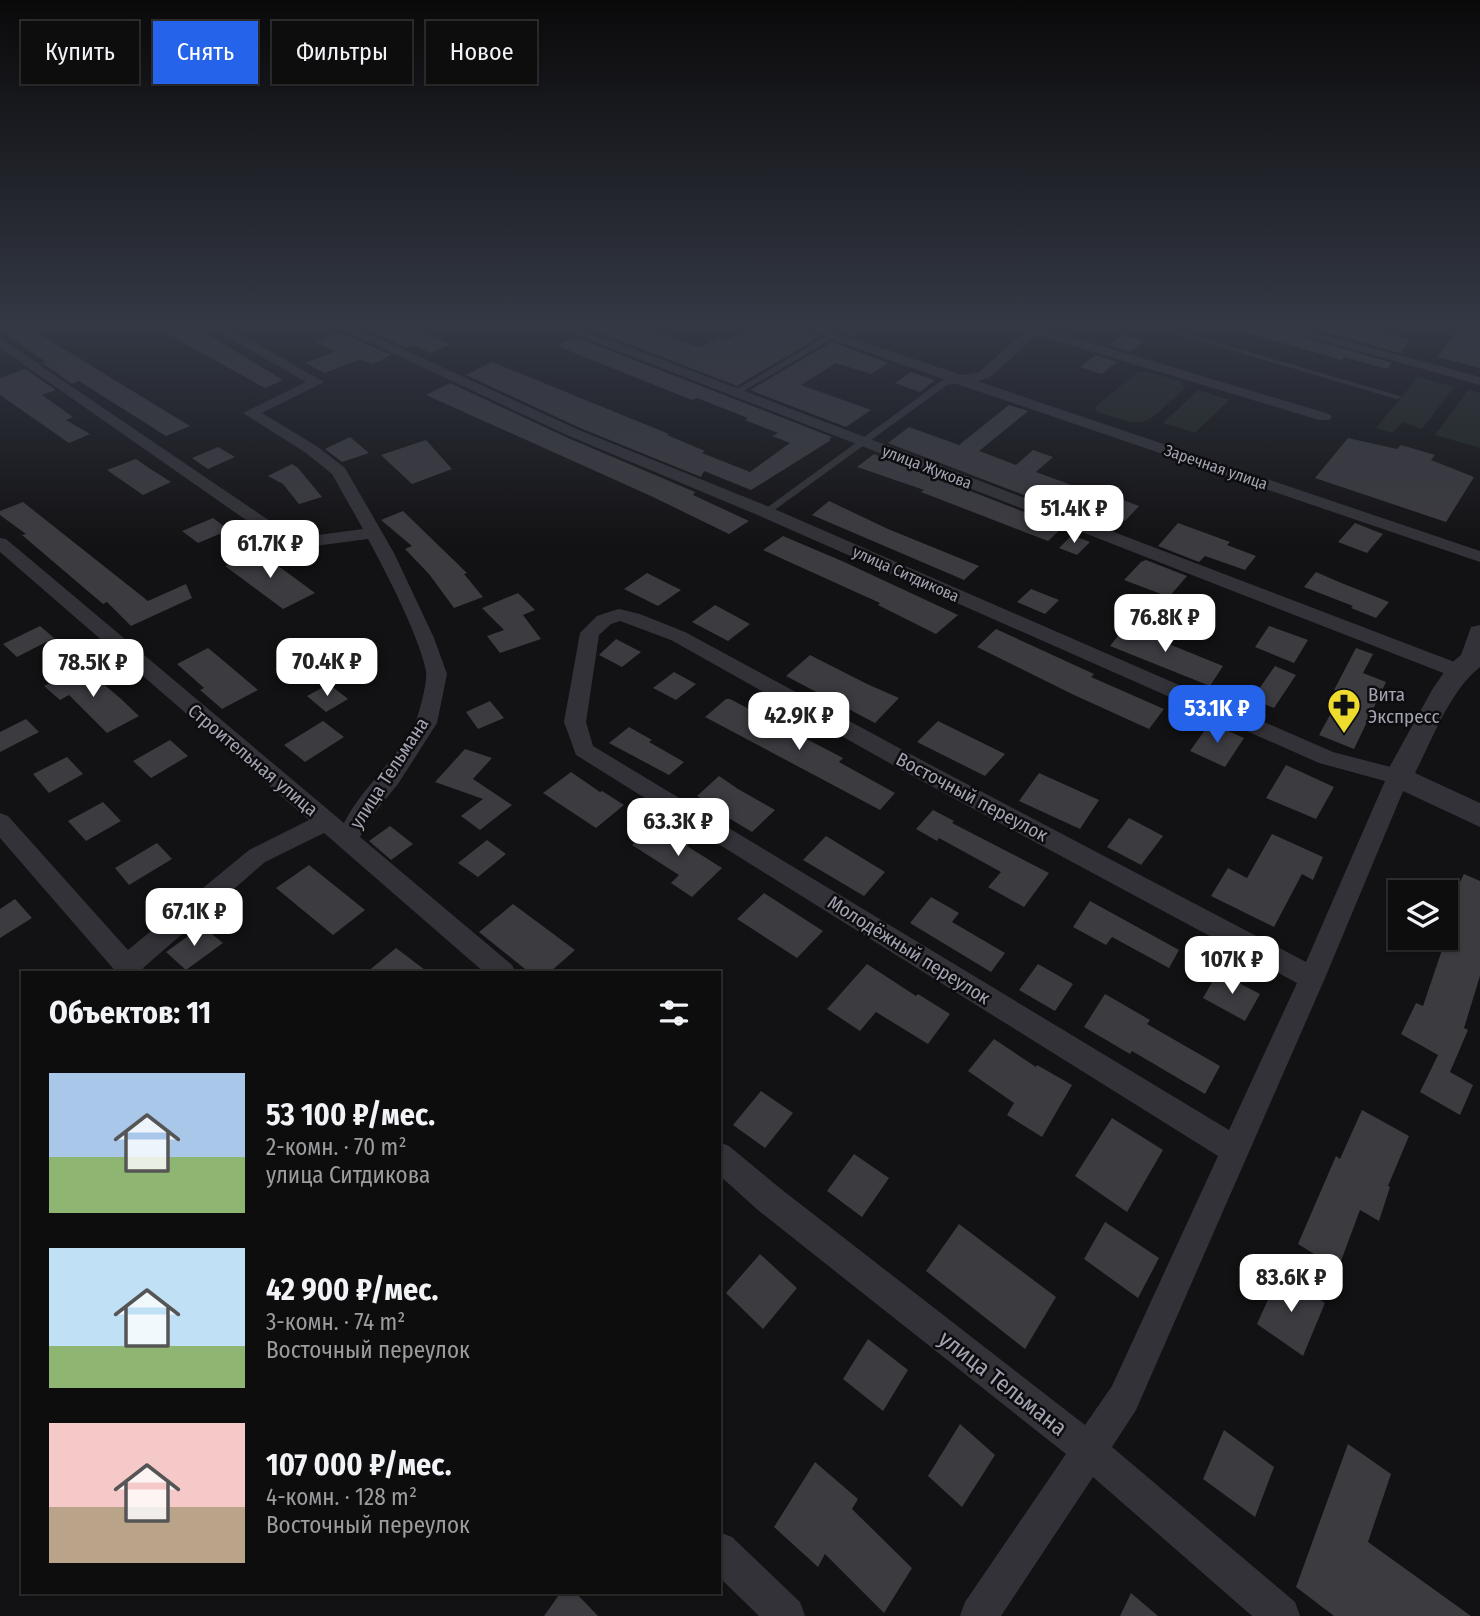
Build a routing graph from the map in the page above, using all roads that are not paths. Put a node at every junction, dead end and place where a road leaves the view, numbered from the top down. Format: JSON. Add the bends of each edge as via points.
{"nodes":[{"id":1,"x":82,"y":398,"type":"edge"},
{"id":2,"x":281,"y":398,"type":"edge"},
{"id":3,"x":499,"y":398,"type":"edge"},
{"id":4,"x":748,"y":398,"type":"edge"},
{"id":5,"x":922,"y":398,"type":"edge"},
{"id":6,"x":1013,"y":398,"type":"edge"},
{"id":7,"x":1261,"y":398,"type":"edge"},
{"id":8,"x":1324,"y":417,"type":"dead end"},
{"id":9,"x":861,"y":441,"type":"junction"},
{"id":10,"x":766,"y":512,"type":"junction"},
{"id":11,"x":374,"y":533,"type":"junction"},
{"id":12,"x":0,"y":543,"type":"edge"},
{"id":13,"x":1480,"y":557,"type":"edge"},
{"id":14,"x":1473,"y":656,"type":"edge"},
{"id":15,"x":584,"y":750,"type":"joint"},
{"id":16,"x":1398,"y":777,"type":"junction"},
{"id":17,"x":1480,"y":816,"type":"edge"},
{"id":18,"x":0,"y":822,"type":"edge"},
{"id":19,"x":325,"y":822,"type":"junction"},
{"id":20,"x":347,"y":840,"type":"junction"},
{"id":21,"x":130,"y":970,"type":"edge"},
{"id":22,"x":501,"y":971,"type":"edge"},
{"id":23,"x":1312,"y":978,"type":"junction"},
{"id":24,"x":1235,"y":1150,"type":"junction"},
{"id":25,"x":721,"y":1158,"type":"edge"},
{"id":26,"x":1089,"y":1451,"type":"junction"},
{"id":27,"x":721,"y":1552,"type":"edge"},
{"id":28,"x":786,"y":1616,"type":"edge"},
{"id":29,"x":979,"y":1616,"type":"edge"},
{"id":30,"x":1281,"y":1616,"type":"edge"}],
"edges":[{"from":1,"to":11,"type":"street","via":[[292,544]]},
{"from":2,"to":11,"type":"street","name":"улица Тельмана","via":[[251,412],[339,471]]},
{"from":3,"to":10,"type":"street","name":"улица Ситдикова"},
{"from":4,"to":9,"type":"street","name":"улица Жукова"},
{"from":5,"to":9,"type":"lane"},
{"from":6,"to":13,"type":"street","name":"Заречная улица"},
{"from":7,"to":8,"type":"street"},
{"from":9,"to":10,"type":"lane"},
{"from":9,"to":14,"type":"street","name":"улица Жукова"},
{"from":10,"to":16,"type":"street","name":"улица Ситдикова","via":[[1327,758]]},
{"from":11,"to":20,"type":"street","name":"улица Тельмана","via":[[437,674],[426,723],[360,814]]},
{"from":12,"to":19,"type":"street","name":"Строительная улица"},
{"from":14,"to":16,"type":"street"},
{"from":15,"to":23,"type":"street","name":"Восточный переулок","via":[[575,722],[590,633],[604,620],[619,615],[633,618],[678,636]]},
{"from":15,"to":24,"type":"street","name":"Молодёжный переулок"},
{"from":16,"to":17,"type":"street","name":"улица Ситдикова"},
{"from":16,"to":23,"type":"street"},
{"from":18,"to":21,"type":"street"},
{"from":19,"to":20,"type":"street","name":"Строительная улица"},
{"from":19,"to":21,"type":"street","via":[[257,856]]},
{"from":20,"to":22,"type":"street","name":"улица Тельмана"},
{"from":23,"to":24,"type":"street"},
{"from":24,"to":26,"type":"street","via":[[1124,1398]]},
{"from":25,"to":26,"type":"street","name":"улица Тельмана"},
{"from":26,"to":29,"type":"street"},
{"from":26,"to":30,"type":"street","name":"улица Тельмана"},
{"from":27,"to":28,"type":"street"}]}
